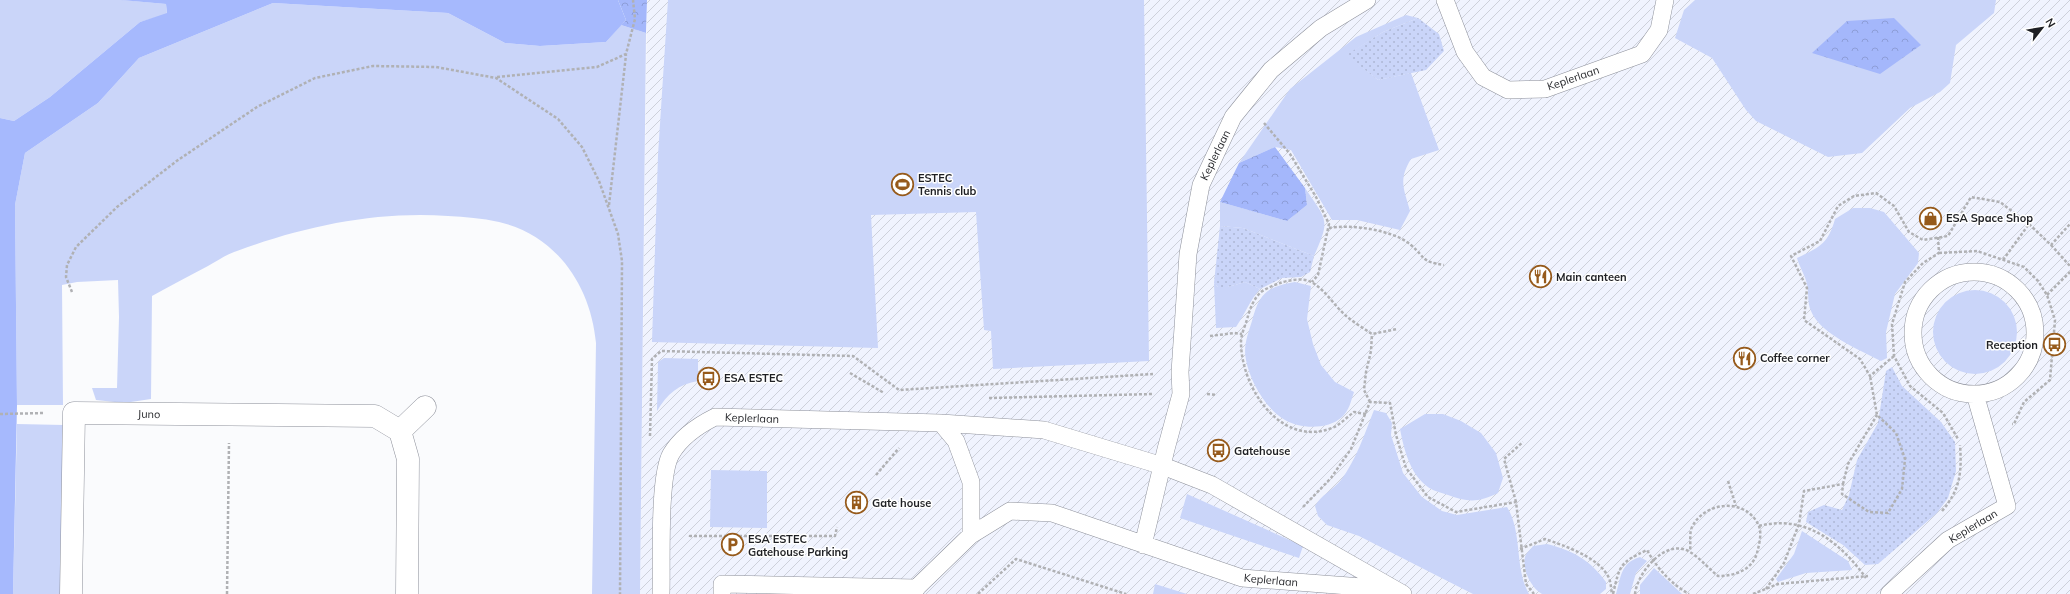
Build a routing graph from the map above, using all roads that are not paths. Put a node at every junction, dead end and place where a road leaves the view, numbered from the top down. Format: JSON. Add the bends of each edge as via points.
{"nodes":[{"id":1,"x":1367,"y":0,"type":"edge"},
{"id":2,"x":1445,"y":0,"type":"edge"},
{"id":3,"x":1665,"y":0,"type":"edge"},
{"id":4,"x":1975,"y":394,"type":"junction"},
{"id":5,"x":425,"y":407,"type":"dead end"},
{"id":6,"x":941,"y":423,"type":"junction"},
{"id":7,"x":400,"y":431,"type":"junction"},
{"id":8,"x":1163,"y":466,"type":"junction"},
{"id":9,"x":971,"y":535,"type":"junction"},
{"id":10,"x":1143,"y":545,"type":"junction"},
{"id":11,"x":823,"y":590,"type":"edge"},
{"id":12,"x":914,"y":591,"type":"edge"},
{"id":13,"x":1398,"y":591,"type":"edge"},
{"id":14,"x":71,"y":594,"type":"edge"},
{"id":15,"x":407,"y":594,"type":"edge"},
{"id":16,"x":661,"y":594,"type":"edge"},
{"id":17,"x":722,"y":594,"type":"edge"},
{"id":18,"x":1889,"y":594,"type":"edge"}],
"edges":[{"from":1,"to":8,"type":"lane","name":"Keplerlaan","via":[[1321,28],[1271,70],[1233,117],[1201,185],[1188,254],[1180,372],[1182,394]]},
{"from":2,"to":3,"type":"lane","name":"Keplerlaan","via":[[1465,52],[1483,77],[1508,90],[1545,89],[1642,54],[1659,30]]},
{"from":4,"to":4,"type":"lane","via":[[1996,390],[2014,380],[2027,364],[2035,344],[2035,322],[2028,303],[2014,286],[1996,275],[1976,271],[1956,273],[1938,282],[1924,295],[1915,313],[1912,332],[1915,352],[1924,369],[1938,383],[1955,392]]},
{"from":4,"to":18,"type":"lane","name":"Keplerlaan","via":[[2007,506],[1948,540]]},
{"from":5,"to":7,"type":"street"},
{"from":6,"to":8,"type":"lane","name":"Keplerlaan","via":[[1044,430]]},
{"from":6,"to":9,"type":"lane","via":[[956,441],[971,482]]},
{"from":6,"to":16,"type":"lane","name":"Keplerlaan","via":[[715,417],[692,430],[671,454],[664,476]]},
{"from":7,"to":14,"type":"street","name":"Juno","via":[[375,416],[74,413]]},
{"from":7,"to":15,"type":"street","via":[[408,459]]},
{"from":8,"to":10,"type":"lane","name":"Keplerlaan"},
{"from":8,"to":13,"type":"lane","via":[[1212,485]]},
{"from":9,"to":10,"type":"lane","name":"Keplerlaan","via":[[1010,511],[1052,513]]},
{"from":9,"to":12,"type":"lane","name":"Keplerlaan"},
{"from":10,"to":13,"type":"lane","name":"Keplerlaan","via":[[1242,578]]},
{"from":11,"to":12,"type":"lane","name":"Keplerlaan"},
{"from":11,"to":17,"type":"lane","name":"Keplerlaan","via":[[722,584]]}]}
